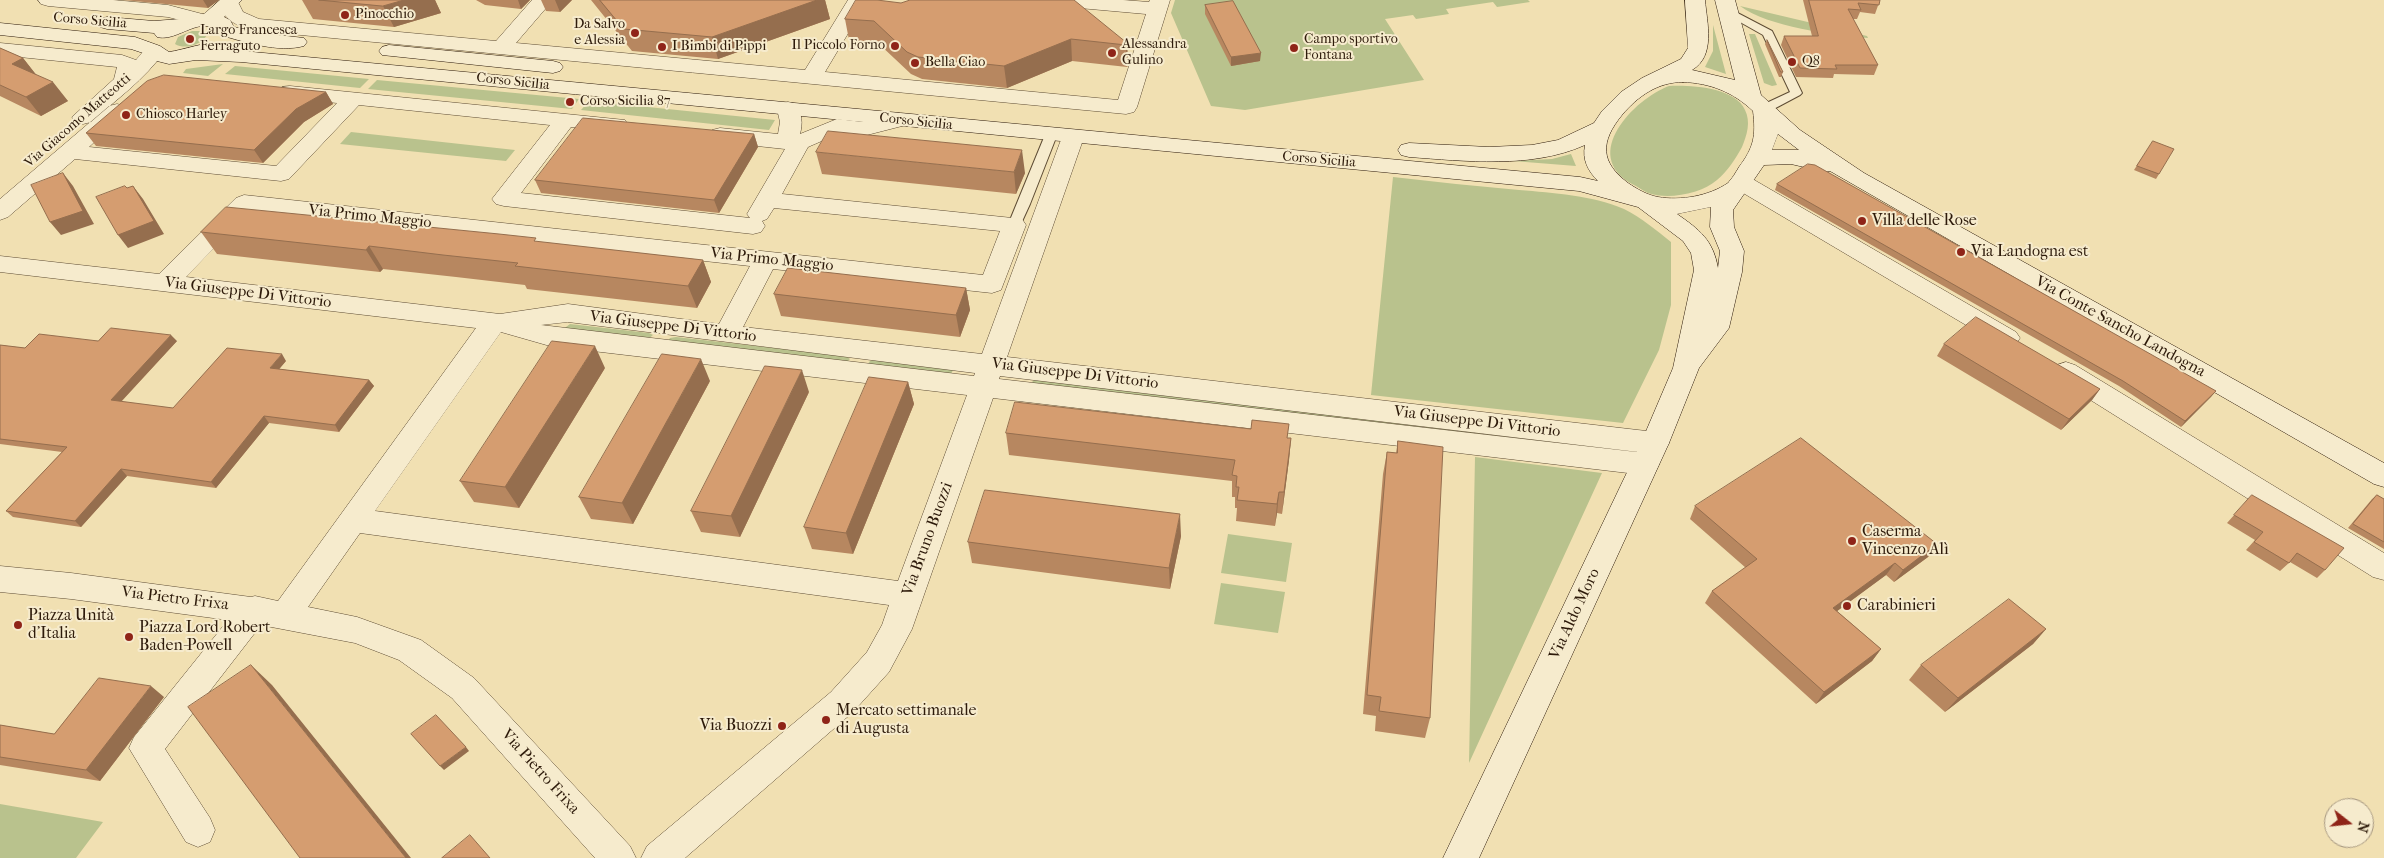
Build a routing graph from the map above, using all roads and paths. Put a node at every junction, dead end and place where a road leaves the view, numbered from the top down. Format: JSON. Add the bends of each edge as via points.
{"nodes":[{"id":1,"x":48,"y":0,"type":"edge"},
{"id":2,"x":543,"y":0,"type":"edge"},
{"id":3,"x":858,"y":0,"type":"edge"},
{"id":4,"x":1057,"y":0,"type":"edge"},
{"id":5,"x":1695,"y":0,"type":"edge"},
{"id":6,"x":231,"y":2,"type":"edge"},
{"id":7,"x":1158,"y":4,"type":"edge"},
{"id":8,"x":1727,"y":6,"type":"edge"},
{"id":9,"x":0,"y":12,"type":"edge"},
{"id":10,"x":206,"y":20,"type":"junction"},
{"id":11,"x":181,"y":25,"type":"junction"},
{"id":12,"x":0,"y":29,"type":"edge"},
{"id":13,"x":228,"y":31,"type":"junction"},
{"id":14,"x":502,"y":47,"type":"junction"},
{"id":15,"x":0,"y":49,"type":"edge"},
{"id":16,"x":153,"y":51,"type":"junction"},
{"id":17,"x":196,"y":54,"type":"junction"},
{"id":18,"x":773,"y":74,"type":"junction"},
{"id":19,"x":811,"y":77,"type":"junction"},
{"id":20,"x":1663,"y":77,"type":"junction"},
{"id":21,"x":124,"y":82,"type":"junction"},
{"id":22,"x":873,"y":83,"type":"junction"},
{"id":23,"x":155,"y":84,"type":"edge"},
{"id":24,"x":731,"y":84,"type":"junction"},
{"id":25,"x":267,"y":90,"type":"edge"},
{"id":26,"x":354,"y":98,"type":"junction"},
{"id":27,"x":1034,"y":98,"type":"junction"},
{"id":28,"x":1757,"y":102,"type":"junction"},
{"id":29,"x":788,"y":109,"type":"junction"},
{"id":30,"x":897,"y":110,"type":"junction"},
{"id":31,"x":989,"y":110,"type":"junction"},
{"id":32,"x":565,"y":120,"type":"junction"},
{"id":33,"x":633,"y":126,"type":"edge"},
{"id":34,"x":1601,"y":128,"type":"junction"},
{"id":35,"x":700,"y":133,"type":"edge"},
{"id":36,"x":1062,"y":136,"type":"junction"},
{"id":37,"x":793,"y":143,"type":"junction"},
{"id":38,"x":70,"y":152,"type":"junction"},
{"id":39,"x":1756,"y":160,"type":"junction"},
{"id":40,"x":1856,"y":178,"type":"junction"},
{"id":41,"x":1738,"y":185,"type":"junction"},
{"id":42,"x":0,"y":188,"type":"edge"},
{"id":43,"x":767,"y":200,"type":"junction"},
{"id":44,"x":1640,"y":201,"type":"junction"},
{"id":45,"x":0,"y":212,"type":"edge"},
{"id":46,"x":1014,"y":225,"type":"junction"},
{"id":47,"x":753,"y":226,"type":"junction"},
{"id":48,"x":736,"y":256,"type":"junction"},
{"id":49,"x":766,"y":260,"type":"junction"},
{"id":50,"x":0,"y":264,"type":"edge"},
{"id":51,"x":165,"y":284,"type":"junction"},
{"id":52,"x":495,"y":322,"type":"junction"},
{"id":53,"x":726,"y":334,"type":"junction"},
{"id":54,"x":1686,"y":368,"type":"junction"},
{"id":55,"x":987,"y":376,"type":"junction"},
{"id":56,"x":1650,"y":453,"type":"junction"},
{"id":57,"x":2384,"y":476,"type":"edge"},
{"id":58,"x":353,"y":520,"type":"junction"},
{"id":59,"x":2384,"y":568,"type":"edge"},
{"id":60,"x":0,"y":579,"type":"edge"},
{"id":61,"x":908,"y":595,"type":"junction"},
{"id":62,"x":255,"y":609,"type":"junction"},
{"id":63,"x":285,"y":615,"type":"junction"},
{"id":64,"x":198,"y":830,"type":"dead end"},
{"id":65,"x":618,"y":858,"type":"edge"},
{"id":66,"x":659,"y":858,"type":"edge"},
{"id":67,"x":1461,"y":858,"type":"edge"}],
"edges":[{"from":1,"to":10,"type":"street","name":"Corso Sicilia","via":[[168,11]]},
{"from":2,"to":14,"type":"street"},
{"from":3,"to":19,"type":"street"},
{"from":4,"to":7,"type":"street"},
{"from":5,"to":20,"type":"street","via":[[1698,48],[1688,63]]},
{"from":6,"to":10,"type":"street"},
{"from":6,"to":14,"type":"street","via":[[230,11],[240,20],[259,25]]},
{"from":7,"to":27,"type":"street","via":[[1126,107]]},
{"from":8,"to":28,"type":"street"},
{"from":8,"to":28,"type":"lane","via":[[1768,33],[1796,93]]},
{"from":9,"to":11,"type":"street","name":"Corso Sicilia","via":[[154,27]]},
{"from":10,"to":11,"type":"street"},
{"from":10,"to":13,"type":"street","name":"Corso Sicilia","via":[[219,22]]},
{"from":11,"to":16,"type":"street","name":"Via Giacomo Matteotti","via":[[158,36]]},
{"from":12,"to":16,"type":"street","name":"Corso Sicilia","via":[[135,43]]},
{"from":13,"to":17,"type":"street","via":[[218,44]]},
{"from":13,"to":24,"type":"street","name":"Corso Sicilia","via":[[261,39]]},
{"from":14,"to":18,"type":"street"},
{"from":15,"to":21,"type":"street","via":[[127,62]]},
{"from":16,"to":17,"type":"street","name":"Corso Sicilia","via":[[169,58]]},
{"from":16,"to":21,"type":"street","name":"Via Giacomo Matteotti"},
{"from":17,"to":29,"type":"street","name":"Corso Sicilia"},
{"from":18,"to":19,"type":"street"},
{"from":18,"to":24,"type":"street"},
{"from":19,"to":22,"type":"street"},
{"from":20,"to":28,"type":"street","via":[[1701,77],[1718,81]]},
{"from":20,"to":34,"type":"street","via":[[1645,84]]},
{"from":21,"to":42,"type":"street","name":"Via Giacomo Matteotti"},
{"from":22,"to":27,"type":"street"},
{"from":22,"to":30,"type":"street"},
{"from":23,"to":38,"type":"street","name":"Via Giacomo Matteotti","via":[[140,90]]},
{"from":24,"to":30,"type":"street","name":"Corso Sicilia"},
{"from":25,"to":26,"type":"street"},
{"from":26,"to":32,"type":"street"},
{"from":26,"to":38,"type":"street","via":[[281,174]]},
{"from":27,"to":31,"type":"street"},
{"from":28,"to":39,"type":"street","via":[[1767,132]]},
{"from":28,"to":40,"type":"street","via":[[1785,129]]},
{"from":29,"to":30,"type":"street","name":"Corso Sicilia"},
{"from":29,"to":37,"type":"street","via":[[792,116]]},
{"from":30,"to":31,"type":"street","name":"Corso Sicilia"},
{"from":30,"to":36,"type":"street","name":"Corso Sicilia"},
{"from":30,"to":37,"type":"street","via":[[863,129],[837,126]]},
{"from":31,"to":34,"type":"street","name":"Corso Sicilia","via":[[1446,153],[1543,150],[1566,145]]},
{"from":32,"to":33,"type":"street"},
{"from":32,"to":47,"type":"street","name":"Via Primo Maggio","via":[[504,199]]},
{"from":34,"to":44,"type":"street","via":[[1594,151],[1596,163],[1604,175]]},
{"from":35,"to":37,"type":"street"},
{"from":36,"to":44,"type":"street","name":"Corso Sicilia","via":[[1580,184]]},
{"from":36,"to":46,"type":"lane"},
{"from":36,"to":55,"type":"street","name":"Via Bruno Buozzi"},
{"from":37,"to":43,"type":"street"},
{"from":38,"to":45,"type":"street","name":"Via Giacomo Matteotti"},
{"from":39,"to":40,"type":"street","via":[[1772,156],[1808,158]]},
{"from":39,"to":41,"type":"street"},
{"from":40,"to":57,"type":"street","name":"Via Conte Sancho Landogna"},
{"from":41,"to":44,"type":"street","via":[[1704,203],[1683,206]]},
{"from":41,"to":54,"type":"street","via":[[1721,210],[1722,227],[1732,251],[1716,328]]},
{"from":41,"to":59,"type":"street","via":[[2108,396],[2193,452]]},
{"from":43,"to":46,"type":"street"},
{"from":43,"to":47,"type":"street"},
{"from":44,"to":54,"type":"street","via":[[1691,236],[1703,252],[1706,270]]},
{"from":46,"to":49,"type":"street","name":"Via Primo Maggio","via":[[992,284]]},
{"from":47,"to":48,"type":"street"},
{"from":48,"to":49,"type":"street","name":"Via Primo Maggio"},
{"from":48,"to":51,"type":"street","name":"Via Primo Maggio","via":[[244,203]]},
{"from":49,"to":53,"type":"street"},
{"from":50,"to":51,"type":"street","name":"Via Giuseppe Di Vittorio"},
{"from":51,"to":52,"type":"street","name":"Via Giuseppe Di Vittorio"},
{"from":52,"to":53,"type":"street","name":"Via Giuseppe Di Vittorio","via":[[568,313]]},
{"from":52,"to":55,"type":"street","name":"Via Giuseppe Di Vittorio","via":[[550,337]]},
{"from":52,"to":58,"type":"street"},
{"from":53,"to":55,"type":"street","name":"Via Giuseppe Di Vittorio"},
{"from":54,"to":56,"type":"street","name":"Via Aldo Moro"},
{"from":55,"to":56,"type":"street","name":"Via Giuseppe Di Vittorio"},
{"from":55,"to":61,"type":"street","name":"Via Bruno Buozzi"},
{"from":56,"to":67,"type":"street","name":"Via Aldo Moro"},
{"from":58,"to":61,"type":"street"},
{"from":58,"to":63,"type":"street"},
{"from":60,"to":62,"type":"street","name":"Via Pietro Frixa"},
{"from":61,"to":66,"type":"street","name":"Via Bruno Buozzi","via":[[896,629],[878,662],[842,702]]},
{"from":62,"to":63,"type":"street","name":"Via Pietro Frixa"},
{"from":62,"to":64,"type":"street","via":[[146,748]]},
{"from":63,"to":65,"type":"street","name":"Via Pietro Frixa","via":[[357,630],[410,650],[463,688]]}]}
